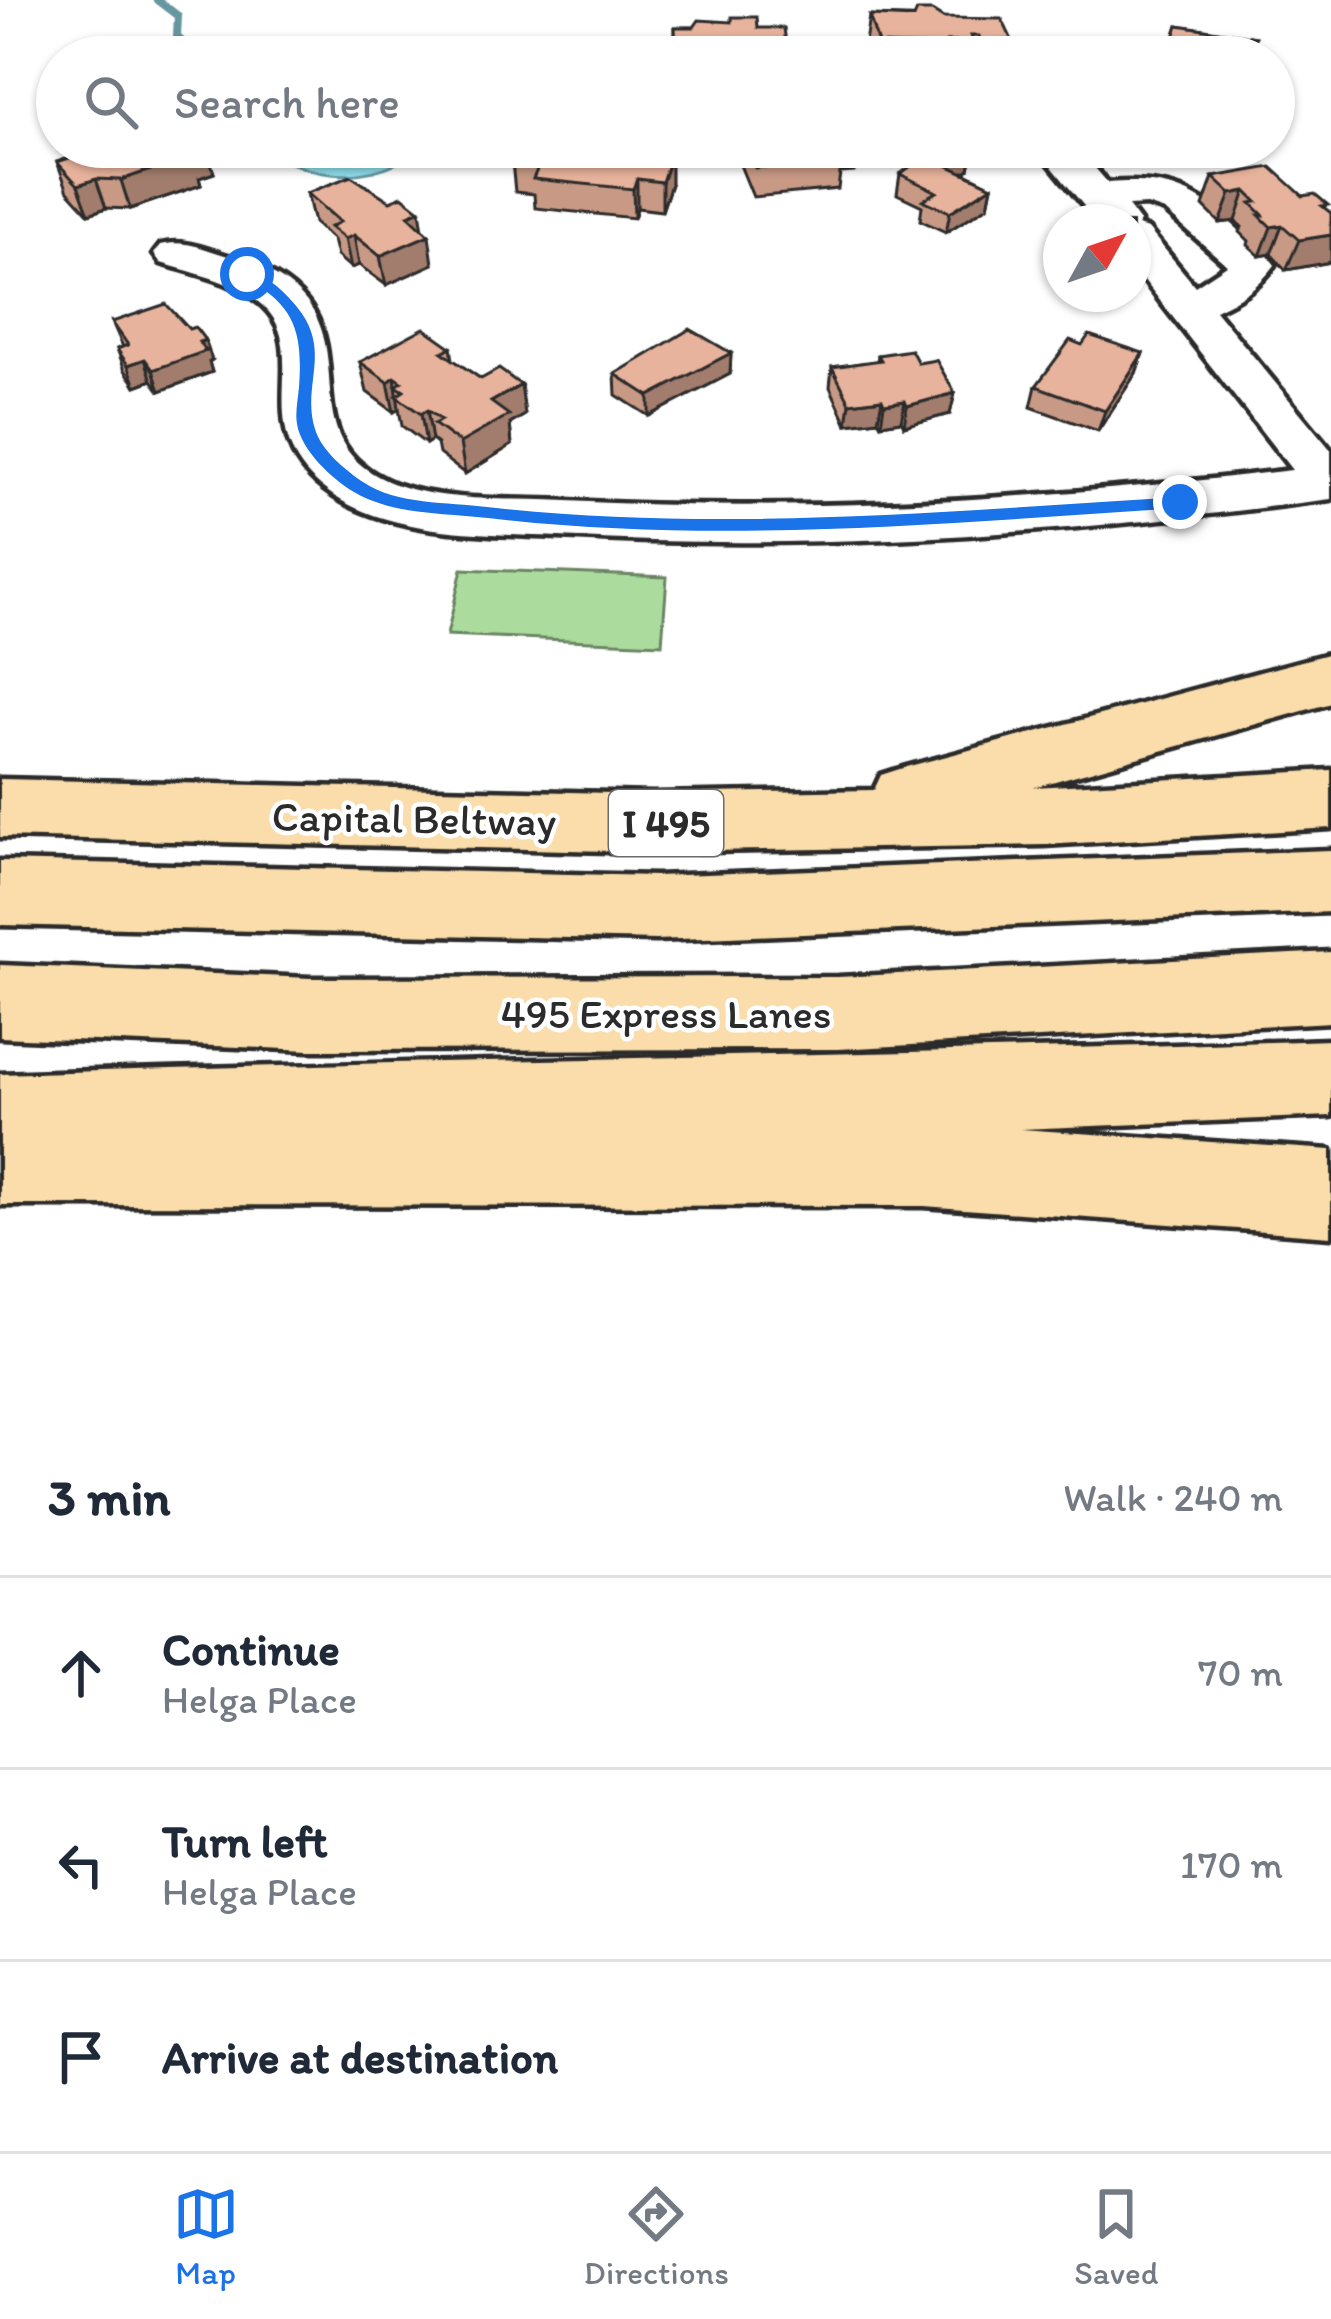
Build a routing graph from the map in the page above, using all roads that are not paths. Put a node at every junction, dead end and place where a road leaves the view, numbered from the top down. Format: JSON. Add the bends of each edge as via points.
{"nodes":[{"id":1,"x":1074,"y":168,"type":"edge"},
{"id":2,"x":1105,"y":204,"type":"edge"},
{"id":3,"x":1121,"y":204,"type":"edge"},
{"id":4,"x":176,"y":254,"type":"dead end"},
{"id":5,"x":1151,"y":260,"type":"edge"},
{"id":6,"x":1188,"y":305,"type":"junction"},
{"id":7,"x":1330,"y":482,"type":"edge"},
{"id":8,"x":1331,"y":678,"type":"edge"},
{"id":9,"x":1331,"y":799,"type":"edge"},
{"id":10,"x":0,"y":808,"type":"edge"},
{"id":11,"x":653,"y":823,"type":"junction"},
{"id":12,"x":1331,"y":881,"type":"edge"},
{"id":13,"x":0,"y":893,"type":"edge"},
{"id":14,"x":1331,"y":987,"type":"edge"},
{"id":15,"x":0,"y":1001,"type":"edge"},
{"id":16,"x":1331,"y":1078,"type":"edge"},
{"id":17,"x":0,"y":1114,"type":"edge"},
{"id":18,"x":0,"y":1163,"type":"edge"},
{"id":19,"x":1331,"y":1193,"type":"edge"}],
"edges":[{"from":1,"to":2,"type":"street"},
{"from":3,"to":6,"type":"street","via":[[1150,192],[1180,202],[1252,265],[1227,289]]},
{"from":4,"to":7,"type":"street","via":[[247,274],[290,304],[309,350],[304,423],[314,447],[358,487],[394,502],[584,524],[782,527],[1180,502]]},
{"from":5,"to":6,"type":"street"},
{"from":6,"to":7,"type":"street"},
{"from":8,"to":11,"type":"highway","via":[[860,808]]},
{"from":9,"to":11,"type":"highway","name":"Capital Beltway","number":"I 495","via":[[1044,816]]},
{"from":10,"to":11,"type":"highway","name":"Capital Beltway","number":"I 495"},
{"from":12,"to":13,"type":"highway","via":[[656,908]]},
{"from":14,"to":15,"type":"highway","name":"495 Express Lanes","via":[[838,1013],[310,1014]]},
{"from":16,"to":17,"type":"highway"},
{"from":18,"to":19,"type":"highway","via":[[924,1164]]}]}
